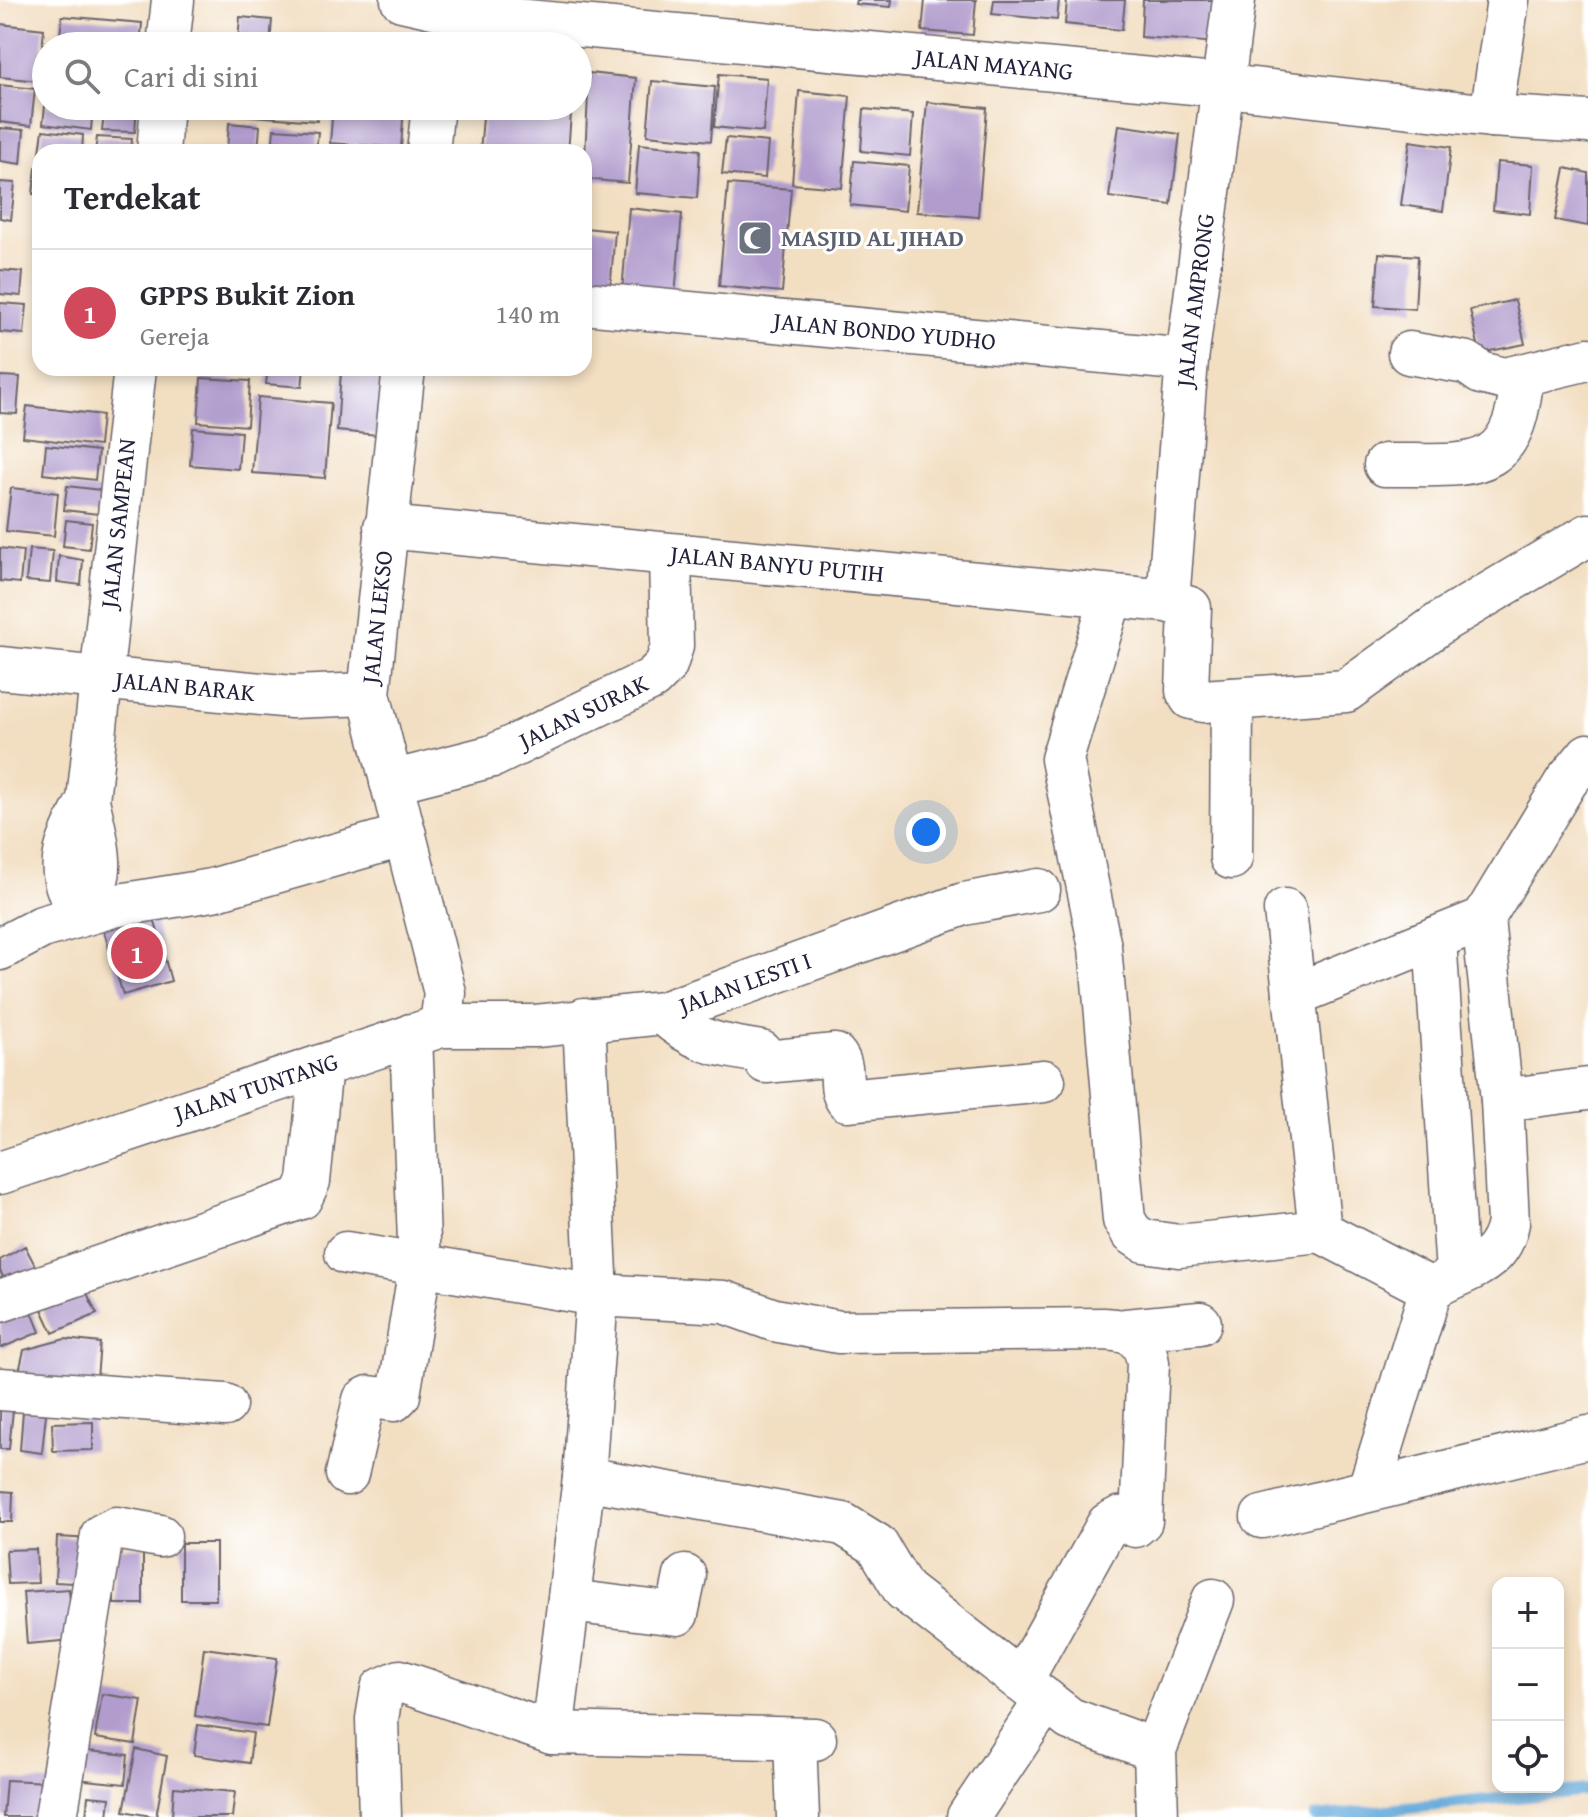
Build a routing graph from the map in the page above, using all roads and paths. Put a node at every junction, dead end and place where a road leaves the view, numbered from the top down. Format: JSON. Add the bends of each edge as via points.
{"nodes":[{"id":1,"x":173,"y":0,"type":"edge"},
{"id":2,"x":402,"y":0,"type":"edge"},
{"id":3,"x":1234,"y":0,"type":"edge"},
{"id":4,"x":1508,"y":0,"type":"edge"},
{"id":5,"x":442,"y":19,"type":"edge"},
{"id":6,"x":170,"y":32,"type":"edge"},
{"id":7,"x":1226,"y":86,"type":"junction"},
{"id":8,"x":1491,"y":116,"type":"junction"},
{"id":9,"x":161,"y":120,"type":"edge"},
{"id":10,"x":431,"y":120,"type":"edge"},
{"id":11,"x":1588,"y":122,"type":"edge"},
{"id":12,"x":159,"y":144,"type":"edge"},
{"id":13,"x":429,"y":144,"type":"edge"},
{"id":14,"x":592,"y":304,"type":"edge"},
{"id":15,"x":1409,"y":353,"type":"dead end"},
{"id":16,"x":1588,"y":359,"type":"edge"},
{"id":17,"x":1187,"y":360,"type":"junction"},
{"id":18,"x":134,"y":376,"type":"edge"},
{"id":19,"x":403,"y":376,"type":"edge"},
{"id":20,"x":1522,"y":376,"type":"junction"},
{"id":21,"x":1385,"y":465,"type":"dead end"},
{"id":22,"x":385,"y":527,"type":"junction"},
{"id":23,"x":1588,"y":535,"type":"edge"},
{"id":24,"x":670,"y":556,"type":"junction"},
{"id":25,"x":1111,"y":598,"type":"junction"},
{"id":26,"x":1168,"y":601,"type":"junction"},
{"id":27,"x":0,"y":668,"type":"edge"},
{"id":28,"x":103,"y":677,"type":"junction"},
{"id":29,"x":369,"y":694,"type":"junction"},
{"id":30,"x":1232,"y":699,"type":"junction"},
{"id":31,"x":1588,"y":755,"type":"edge"},
{"id":32,"x":391,"y":782,"type":"junction"},
{"id":33,"x":405,"y":835,"type":"junction"},
{"id":34,"x":1231,"y":858,"type":"dead end"},
{"id":35,"x":1039,"y":890,"type":"dead end"},
{"id":36,"x":77,"y":907,"type":"junction"},
{"id":37,"x":1285,"y":910,"type":"dead end"},
{"id":38,"x":1483,"y":919,"type":"junction"},
{"id":39,"x":1435,"y":938,"type":"junction"},
{"id":40,"x":0,"y":949,"type":"edge"},
{"id":41,"x":1294,"y":995,"type":"junction"},
{"id":42,"x":663,"y":1013,"type":"junction"},
{"id":43,"x":584,"y":1019,"type":"junction"},
{"id":44,"x":426,"y":1031,"type":"junction"},
{"id":45,"x":321,"y":1066,"type":"junction"},
{"id":46,"x":1044,"y":1081,"type":"dead end"},
{"id":47,"x":1588,"y":1089,"type":"edge"},
{"id":48,"x":1502,"y":1100,"type":"junction"},
{"id":49,"x":0,"y":1173,"type":"edge"},
{"id":50,"x":1320,"y":1231,"type":"junction"},
{"id":51,"x":346,"y":1253,"type":"dead end"},
{"id":52,"x":420,"y":1267,"type":"junction"},
{"id":53,"x":1444,"y":1281,"type":"junction"},
{"id":54,"x":597,"y":1295,"type":"junction"},
{"id":55,"x":0,"y":1301,"type":"edge"},
{"id":56,"x":1200,"y":1323,"type":"dead end"},
{"id":57,"x":1126,"y":1330,"type":"junction"},
{"id":58,"x":0,"y":1389,"type":"edge"},
{"id":59,"x":225,"y":1405,"type":"dead end"},
{"id":60,"x":1588,"y":1437,"type":"edge"},
{"id":61,"x":347,"y":1474,"type":"dead end"},
{"id":62,"x":584,"y":1478,"type":"junction"},
{"id":63,"x":1369,"y":1489,"type":"junction"},
{"id":64,"x":1262,"y":1517,"type":"dead end"},
{"id":65,"x":160,"y":1536,"type":"dead end"},
{"id":66,"x":685,"y":1576,"type":"dead end"},
{"id":67,"x":1213,"y":1600,"type":"dead end"},
{"id":68,"x":569,"y":1601,"type":"junction"},
{"id":69,"x":1033,"y":1690,"type":"junction"},
{"id":70,"x":552,"y":1733,"type":"junction"},
{"id":71,"x":1155,"y":1750,"type":"junction"},
{"id":72,"x":56,"y":1817,"type":"edge"},
{"id":73,"x":380,"y":1817,"type":"edge"},
{"id":74,"x":798,"y":1817,"type":"edge"},
{"id":75,"x":968,"y":1817,"type":"edge"},
{"id":76,"x":1157,"y":1817,"type":"edge"}],
"edges":[{"from":1,"to":6,"type":"street"},
{"from":2,"to":5,"type":"street","name":"JALAN MAYANG"},
{"from":3,"to":7,"type":"street","name":"JALAN AMPRONG"},
{"from":4,"to":8,"type":"street"},
{"from":5,"to":7,"type":"street","name":"JALAN MAYANG"},
{"from":7,"to":8,"type":"street","name":"JALAN MAYANG"},
{"from":7,"to":17,"type":"street","name":"JALAN AMPRONG"},
{"from":8,"to":11,"type":"street","name":"JALAN MAYANG"},
{"from":9,"to":12,"type":"street"},
{"from":10,"to":13,"type":"street"},
{"from":14,"to":17,"type":"street","name":"JALAN BONDO YUDHO"},
{"from":15,"to":20,"type":"street","via":[[1467,363],[1499,378]]},
{"from":16,"to":20,"type":"street"},
{"from":17,"to":26,"type":"street","name":"JALAN AMPRONG"},
{"from":18,"to":28,"type":"street","name":"JALAN SAMPEAN"},
{"from":19,"to":22,"type":"street","name":"JALAN LEKSO"},
{"from":20,"to":21,"type":"street","via":[[1516,425],[1497,452],[1470,464]]},
{"from":22,"to":24,"type":"street","name":"JALAN BANYU PUTIH"},
{"from":22,"to":29,"type":"street","name":"JALAN LEKSO"},
{"from":23,"to":30,"type":"street","via":[[1443,621],[1346,691]]},
{"from":24,"to":25,"type":"street","name":"JALAN BANYU PUTIH"},
{"from":24,"to":32,"type":"street","name":"JALAN SURAK","via":[[672,646],[666,665],[652,679],[493,756]]},
{"from":25,"to":26,"type":"street","name":"JALAN BANYU PUTIH"},
{"from":25,"to":50,"type":"street","via":[[1062,759],[1100,947],[1124,1220],[1144,1241],[1179,1246]]},
{"from":26,"to":30,"type":"street","via":[[1190,611],[1188,695],[1196,701]]},
{"from":27,"to":28,"type":"street","name":"JALAN BARAK"},
{"from":28,"to":29,"type":"street","name":"JALAN BARAK","via":[[292,697]]},
{"from":28,"to":36,"type":"street","name":"JALAN SAMPEAN","via":[[88,800],[64,849],[62,865],[62,878]]},
{"from":29,"to":32,"type":"street","name":"JALAN LEKSO"},
{"from":30,"to":34,"type":"street"},
{"from":31,"to":38,"type":"street"},
{"from":32,"to":33,"type":"street","name":"JALAN LEKSO"},
{"from":33,"to":36,"type":"street","via":[[212,890]]},
{"from":33,"to":44,"type":"street","name":"JALAN LEKSO","via":[[445,993]]},
{"from":35,"to":42,"type":"street","name":"JALAN LESTI I","via":[[964,904]]},
{"from":36,"to":40,"type":"street"},
{"from":37,"to":41,"type":"street"},
{"from":38,"to":39,"type":"street"},
{"from":38,"to":48,"type":"street"},
{"from":39,"to":41,"type":"street"},
{"from":39,"to":53,"type":"street"},
{"from":41,"to":50,"type":"street"},
{"from":42,"to":43,"type":"street","name":"JALAN LESTI I"},
{"from":42,"to":46,"type":"street","via":[[706,1043],[762,1052],[766,1062],[835,1055],[847,1100]]},
{"from":43,"to":44,"type":"street","name":"JALAN LESTI I"},
{"from":43,"to":54,"type":"street"},
{"from":44,"to":45,"type":"street","name":"JALAN TUNTANG"},
{"from":44,"to":52,"type":"street"},
{"from":45,"to":49,"type":"street","name":"JALAN TUNTANG"},
{"from":45,"to":55,"type":"street","via":[[309,1181],[301,1198]]},
{"from":47,"to":48,"type":"street"},
{"from":48,"to":53,"type":"street","via":[[1508,1223],[1504,1243],[1487,1262]]},
{"from":50,"to":53,"type":"street"},
{"from":51,"to":52,"type":"street"},
{"from":52,"to":54,"type":"street"},
{"from":52,"to":61,"type":"street","via":[[399,1395],[394,1400],[364,1400]]},
{"from":53,"to":63,"type":"street"},
{"from":54,"to":57,"type":"street","via":[[724,1302],[774,1320],[853,1333]]},
{"from":54,"to":62,"type":"street"},
{"from":56,"to":57,"type":"street"},
{"from":57,"to":69,"type":"street","via":[[1146,1350],[1148,1363],[1141,1521],[1135,1526],[1119,1518],[1108,1524]]},
{"from":58,"to":59,"type":"street"},
{"from":60,"to":63,"type":"street"},
{"from":62,"to":68,"type":"street"},
{"from":62,"to":69,"type":"street","via":[[843,1524],[877,1545],[904,1590]]},
{"from":63,"to":64,"type":"street"},
{"from":65,"to":72,"type":"street","via":[[116,1528],[102,1535]]},
{"from":66,"to":68,"type":"street","via":[[674,1614]]},
{"from":67,"to":71,"type":"street"},
{"from":68,"to":70,"type":"street"},
{"from":69,"to":71,"type":"street","via":[[1070,1719]]},
{"from":69,"to":75,"type":"street"},
{"from":70,"to":73,"type":"street","via":[[426,1687],[389,1683],[382,1689],[377,1719]]},
{"from":70,"to":74,"type":"street","via":[[805,1739]]},
{"from":71,"to":76,"type":"street"}]}
